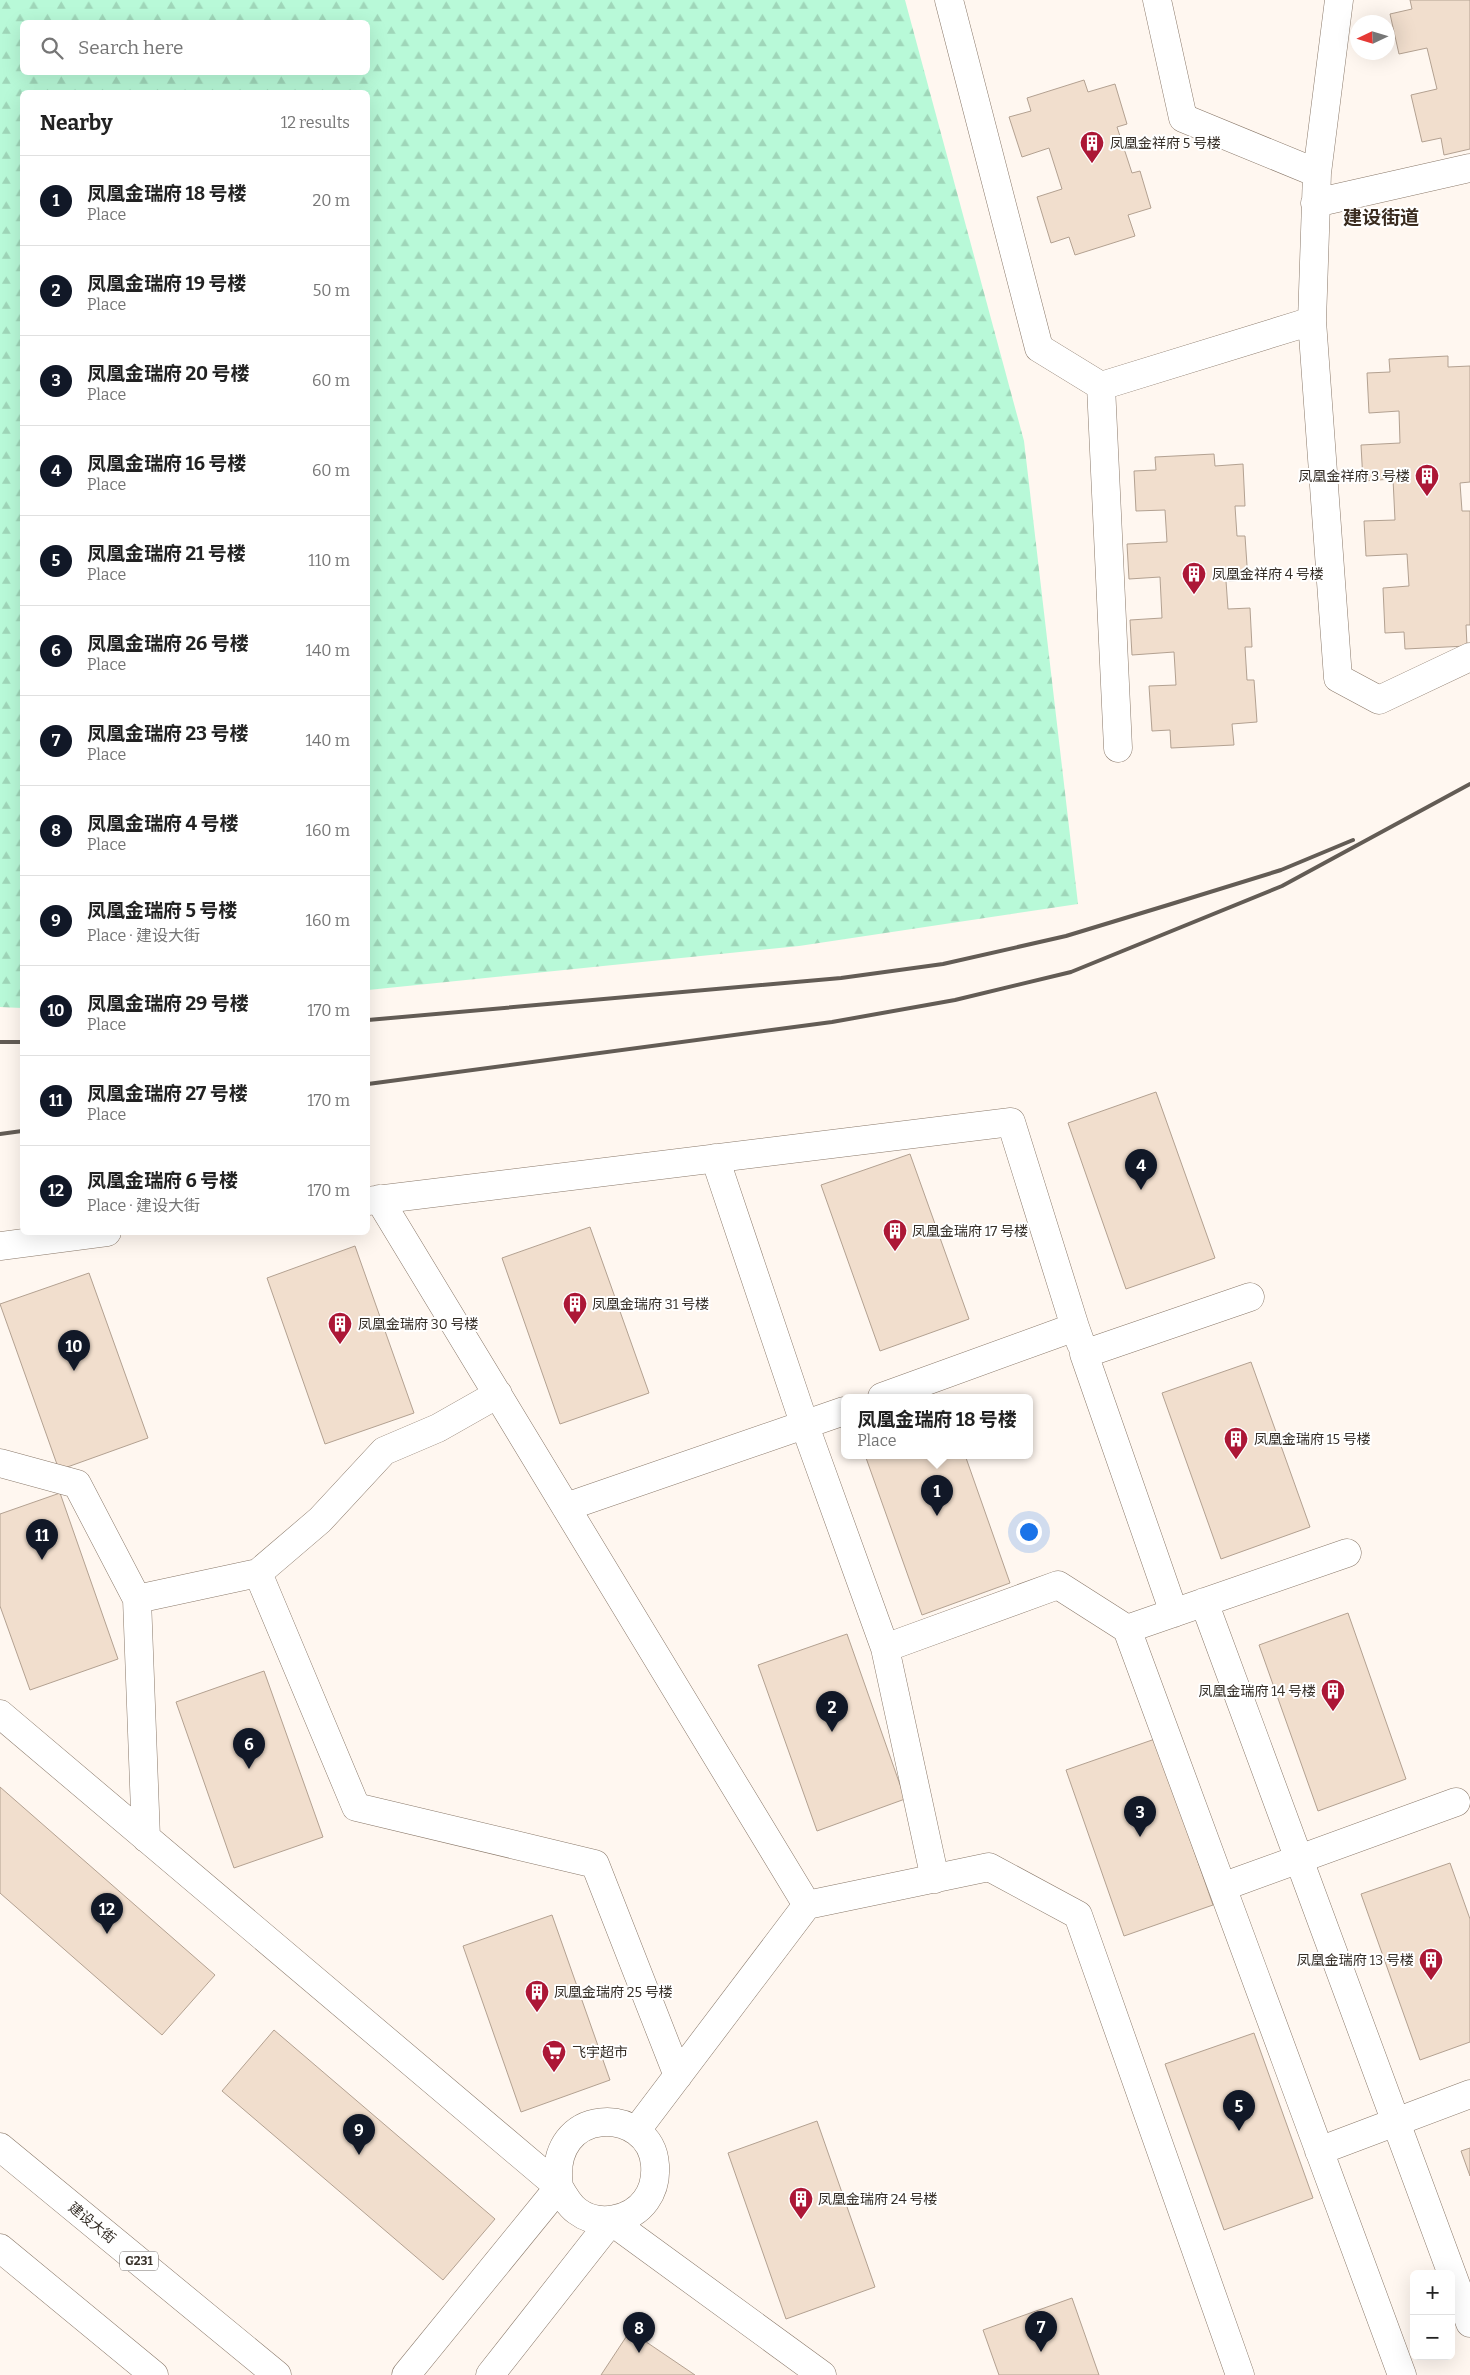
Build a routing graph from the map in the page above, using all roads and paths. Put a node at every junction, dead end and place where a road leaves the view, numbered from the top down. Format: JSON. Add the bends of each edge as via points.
{"nodes":[{"id":1,"x":949,"y":0,"type":"edge"},
{"id":2,"x":1157,"y":0,"type":"edge"},
{"id":3,"x":1339,"y":0,"type":"edge"},
{"id":4,"x":1470,"y":168,"type":"edge"},
{"id":5,"x":1316,"y":172,"type":"junction"},
{"id":6,"x":1315,"y":203,"type":"junction"},
{"id":7,"x":1312,"y":321,"type":"junction"},
{"id":8,"x":1101,"y":386,"type":"junction"},
{"id":9,"x":1470,"y":658,"type":"edge"},
{"id":10,"x":1118,"y":748,"type":"dead end"},
{"id":11,"x":715,"y":1158,"type":"junction"},
{"id":12,"x":373,"y":1200,"type":"edge"},
{"id":13,"x":84,"y":1235,"type":"edge"},
{"id":14,"x":0,"y":1246,"type":"edge"},
{"id":15,"x":1250,"y":1298,"type":"dead end"},
{"id":16,"x":1075,"y":1327,"type":"junction"},
{"id":17,"x":1084,"y":1354,"type":"junction"},
{"id":18,"x":498,"y":1394,"type":"junction"},
{"id":19,"x":890,"y":1394,"type":"edge"},
{"id":20,"x":841,"y":1412,"type":"edge"},
{"id":21,"x":805,"y":1426,"type":"junction"},
{"id":22,"x":0,"y":1463,"type":"edge"},
{"id":23,"x":566,"y":1506,"type":"junction"},
{"id":24,"x":1347,"y":1553,"type":"dead end"},
{"id":25,"x":258,"y":1573,"type":"junction"},
{"id":26,"x":137,"y":1599,"type":"junction"},
{"id":27,"x":1204,"y":1602,"type":"junction"},
{"id":28,"x":1174,"y":1613,"type":"junction"},
{"id":29,"x":1127,"y":1629,"type":"junction"},
{"id":30,"x":885,"y":1648,"type":"junction"},
{"id":31,"x":0,"y":1714,"type":"edge"},
{"id":32,"x":1456,"y":1802,"type":"dead end"},
{"id":33,"x":146,"y":1838,"type":"junction"},
{"id":34,"x":1299,"y":1860,"type":"junction"},
{"id":35,"x":935,"y":1879,"type":"junction"},
{"id":36,"x":1222,"y":1887,"type":"junction"},
{"id":37,"x":807,"y":1905,"type":"junction"},
{"id":38,"x":678,"y":2076,"type":"junction"},
{"id":39,"x":1470,"y":2094,"type":"edge"},
{"id":40,"x":1396,"y":2122,"type":"junction"},
{"id":41,"x":636,"y":2131,"type":"junction"},
{"id":42,"x":0,"y":2147,"type":"edge"},
{"id":43,"x":1319,"y":2151,"type":"junction"},
{"id":44,"x":559,"y":2187,"type":"junction"},
{"id":45,"x":611,"y":2220,"type":"junction"},
{"id":46,"x":0,"y":2248,"type":"edge"},
{"id":47,"x":1470,"y":2323,"type":"edge"},
{"id":48,"x":154,"y":2375,"type":"edge"},
{"id":49,"x":277,"y":2375,"type":"edge"},
{"id":50,"x":406,"y":2375,"type":"edge"},
{"id":51,"x":490,"y":2375,"type":"edge"},
{"id":52,"x":822,"y":2375,"type":"edge"},
{"id":53,"x":1240,"y":2375,"type":"edge"},
{"id":54,"x":1402,"y":2375,"type":"edge"}],
"edges":[{"from":1,"to":8,"type":"main road","via":[[1039,348]]},
{"from":2,"to":5,"type":"main road","via":[[1183,118]]},
{"from":3,"to":5,"type":"main road"},
{"from":4,"to":6,"type":"main road"},
{"from":5,"to":6,"type":"main road"},
{"from":6,"to":7,"type":"main road"},
{"from":7,"to":8,"type":"main road"},
{"from":7,"to":9,"type":"main road","via":[[1338,678],[1379,700]]},
{"from":8,"to":10,"type":"main road"},
{"from":11,"to":12,"type":"main road"},
{"from":11,"to":16,"type":"main road","via":[[1011,1122]]},
{"from":11,"to":21,"type":"main road"},
{"from":12,"to":18,"type":"main road"},
{"from":13,"to":14,"type":"main road"},
{"from":15,"to":17,"type":"main road"},
{"from":16,"to":17,"type":"main road"},
{"from":16,"to":19,"type":"main road"},
{"from":17,"to":28,"type":"main road"},
{"from":18,"to":23,"type":"main road"},
{"from":18,"to":25,"type":"main road","via":[[438,1428],[384,1451],[320,1520]]},
{"from":20,"to":21,"type":"main road"},
{"from":21,"to":23,"type":"main road"},
{"from":21,"to":30,"type":"main road"},
{"from":22,"to":26,"type":"main road","via":[[77,1484]]},
{"from":23,"to":37,"type":"main road"},
{"from":24,"to":27,"type":"main road"},
{"from":25,"to":26,"type":"main road"},
{"from":25,"to":38,"type":"main road","via":[[356,1807],[595,1864]]},
{"from":26,"to":33,"type":"main road"},
{"from":27,"to":28,"type":"main road"},
{"from":27,"to":34,"type":"main road"},
{"from":28,"to":29,"type":"main road"},
{"from":29,"to":30,"type":"main road","via":[[1058,1585]]},
{"from":29,"to":36,"type":"main road"},
{"from":30,"to":35,"type":"main road"},
{"from":31,"to":33,"type":"main road"},
{"from":32,"to":34,"type":"main road"},
{"from":33,"to":44,"type":"main road"},
{"from":34,"to":36,"type":"main road"},
{"from":34,"to":40,"type":"main road"},
{"from":35,"to":37,"type":"main road"},
{"from":35,"to":53,"type":"main road","via":[[989,1867],[1078,1915]]},
{"from":36,"to":43,"type":"main road"},
{"from":37,"to":38,"type":"main road"},
{"from":38,"to":41,"type":"main road"},
{"from":39,"to":40,"type":"main road"},
{"from":40,"to":43,"type":"main road"},
{"from":40,"to":47,"type":"main road"},
{"from":41,"to":44,"type":"main road","via":[[607,2121],[577,2131],[559,2156]]},
{"from":41,"to":45,"type":"main road","via":[[648,2143],[656,2176],[651,2193],[641,2207],[627,2216]]},
{"from":42,"to":49,"type":"main road","name":"建设大街","number":"G231"},
{"from":43,"to":54,"type":"main road"},
{"from":44,"to":45,"type":"main road","via":[[578,2212],[593,2219]]},
{"from":44,"to":50,"type":"main road"},
{"from":45,"to":51,"type":"main road"},
{"from":45,"to":52,"type":"main road"},
{"from":46,"to":48,"type":"main road"}]}
